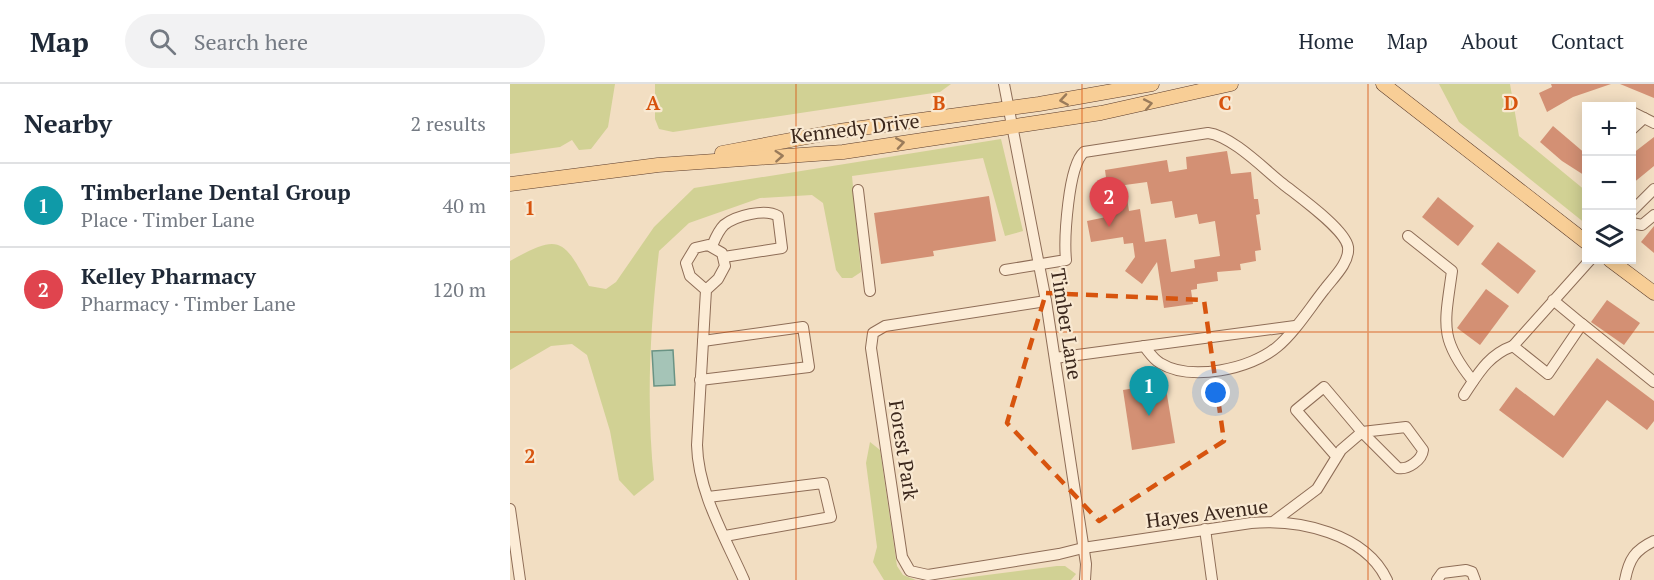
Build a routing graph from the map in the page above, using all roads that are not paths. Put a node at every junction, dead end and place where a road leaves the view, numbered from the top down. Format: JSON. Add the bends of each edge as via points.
{"nodes":[{"id":1,"x":1004,"y":84,"type":"edge"},
{"id":2,"x":1152,"y":84,"type":"edge"},
{"id":3,"x":1231,"y":84,"type":"edge"},
{"id":4,"x":1383,"y":84,"type":"edge"},
{"id":5,"x":1009,"y":107,"type":"junction"},
{"id":6,"x":1013,"y":125,"type":"junction"},
{"id":7,"x":658,"y":165,"type":"junction"},
{"id":8,"x":510,"y":184,"type":"edge"},
{"id":9,"x":1654,"y":189,"type":"edge"},
{"id":10,"x":858,"y":190,"type":"dead end"},
{"id":11,"x":1633,"y":210,"type":"edge"},
{"id":12,"x":1654,"y":215,"type":"edge"},
{"id":13,"x":1636,"y":224,"type":"edge"},
{"id":14,"x":1408,"y":236,"type":"dead end"},
{"id":15,"x":1582,"y":238,"type":"edge"},
{"id":16,"x":712,"y":246,"type":"junction"},
{"id":17,"x":724,"y":257,"type":"junction"},
{"id":18,"x":1586,"y":264,"type":"edge"},
{"id":19,"x":1615,"y":264,"type":"edge"},
{"id":20,"x":1040,"y":265,"type":"junction"},
{"id":21,"x":1005,"y":270,"type":"dead end"},
{"id":22,"x":706,"y":290,"type":"junction"},
{"id":23,"x":870,"y":291,"type":"dead end"},
{"id":24,"x":1654,"y":293,"type":"edge"},
{"id":25,"x":1046,"y":300,"type":"junction"},
{"id":26,"x":1553,"y":300,"type":"junction"},
{"id":27,"x":1582,"y":324,"type":"junction"},
{"id":28,"x":1294,"y":326,"type":"junction"},
{"id":29,"x":703,"y":341,"type":"junction"},
{"id":30,"x":1144,"y":346,"type":"junction"},
{"id":31,"x":1513,"y":346,"type":"junction"},
{"id":32,"x":1055,"y":358,"type":"junction"},
{"id":33,"x":700,"y":380,"type":"junction"},
{"id":34,"x":1473,"y":381,"type":"junction"},
{"id":35,"x":1654,"y":382,"type":"edge"},
{"id":36,"x":1464,"y":395,"type":"dead end"},
{"id":37,"x":1362,"y":432,"type":"junction"},
{"id":38,"x":1336,"y":456,"type":"junction"},
{"id":39,"x":708,"y":497,"type":"junction"},
{"id":40,"x":510,"y":509,"type":"edge"},
{"id":41,"x":1273,"y":522,"type":"junction"},
{"id":42,"x":1206,"y":529,"type":"junction"},
{"id":43,"x":725,"y":536,"type":"junction"},
{"id":44,"x":1654,"y":541,"type":"edge"},
{"id":45,"x":1083,"y":548,"type":"junction"},
{"id":46,"x":520,"y":580,"type":"edge"},
{"id":47,"x":744,"y":580,"type":"edge"},
{"id":48,"x":1085,"y":580,"type":"edge"},
{"id":49,"x":1212,"y":580,"type":"edge"},
{"id":50,"x":1387,"y":580,"type":"edge"},
{"id":51,"x":1437,"y":580,"type":"edge"},
{"id":52,"x":1475,"y":580,"type":"edge"},
{"id":53,"x":1625,"y":580,"type":"edge"}],
"edges":[{"from":1,"to":5,"type":"street","name":"Timber Lane"},
{"from":2,"to":5,"type":"main road","name":"Kennedy Drive","one_way":true},
{"from":6,"to":3,"type":"main road","name":"Kennedy Drive","one_way":true,"via":[[1101,113]]},
{"from":4,"to":15,"type":"main road"},
{"from":5,"to":6,"type":"street","name":"Timber Lane"},
{"from":5,"to":7,"type":"main road","name":"Kennedy Drive","via":[[839,131]]},
{"from":7,"to":6,"type":"main road","name":"Kennedy Drive","one_way":true,"via":[[843,152]]},
{"from":6,"to":20,"type":"street","name":"Timber Lane"},
{"from":7,"to":8,"type":"main road","name":"Kennedy Drive"},
{"from":9,"to":11,"type":"street"},
{"from":10,"to":23,"type":"street"},
{"from":12,"to":13,"type":"street","via":[[1646,224]]},
{"from":14,"to":34,"type":"street","via":[[1452,271],[1446,333],[1454,357]]},
{"from":16,"to":17,"type":"street"},
{"from":16,"to":17,"type":"street","via":[[723,226],[736,218],[771,213],[778,216],[782,248]]},
{"from":16,"to":22,"type":"street","via":[[695,248],[686,263],[690,276]]},
{"from":17,"to":22,"type":"street","via":[[722,275]]},
{"from":18,"to":26,"type":"street"},
{"from":19,"to":24,"type":"main road"},
{"from":20,"to":21,"type":"street"},
{"from":20,"to":25,"type":"street","name":"Timber Lane"},
{"from":20,"to":28,"type":"street","via":[[1066,260],[1065,225],[1077,164],[1084,152],[1215,134],[1305,202],[1348,246],[1343,265]]},
{"from":22,"to":29,"type":"street"},
{"from":25,"to":32,"type":"street","name":"Timber Lane"},
{"from":25,"to":45,"type":"street","name":"Forest Park","via":[[876,330],[871,348],[879,406],[902,557],[910,571],[923,576]]},
{"from":26,"to":27,"type":"street"},
{"from":26,"to":31,"type":"street"},
{"from":27,"to":31,"type":"street","via":[[1548,374]]},
{"from":27,"to":35,"type":"street"},
{"from":28,"to":30,"type":"street"},
{"from":28,"to":30,"type":"street","via":[[1278,347],[1264,356],[1221,369],[1189,371],[1169,367],[1152,357]]},
{"from":29,"to":33,"type":"street"},
{"from":29,"to":33,"type":"street","via":[[803,327],[809,367]]},
{"from":30,"to":32,"type":"street"},
{"from":31,"to":34,"type":"street","via":[[1498,352]]},
{"from":32,"to":45,"type":"street","name":"Timber Lane"},
{"from":33,"to":39,"type":"street","via":[[697,456]]},
{"from":34,"to":36,"type":"street"},
{"from":37,"to":37,"type":"street","via":[[1406,427],[1422,447],[1423,455],[1406,468],[1398,468]]},
{"from":37,"to":38,"type":"street"},
{"from":37,"to":38,"type":"street","via":[[1324,387],[1296,410]]},
{"from":38,"to":41,"type":"street","via":[[1317,489]]},
{"from":39,"to":43,"type":"street"},
{"from":39,"to":43,"type":"street","via":[[823,483],[831,518]]},
{"from":40,"to":46,"type":"street"},
{"from":41,"to":42,"type":"street","name":"Hayes Avenue"},
{"from":41,"to":50,"type":"street","name":"Hayes Avenue","via":[[1345,539],[1372,557]]},
{"from":42,"to":45,"type":"street","name":"Hayes Avenue"},
{"from":42,"to":49,"type":"street"},
{"from":43,"to":47,"type":"street"},
{"from":44,"to":53,"type":"street","via":[[1638,549],[1628,562]]},
{"from":45,"to":48,"type":"street","name":"Timber Lane"},
{"from":51,"to":52,"type":"street","via":[[1442,573],[1466,570],[1472,572]]}]}
